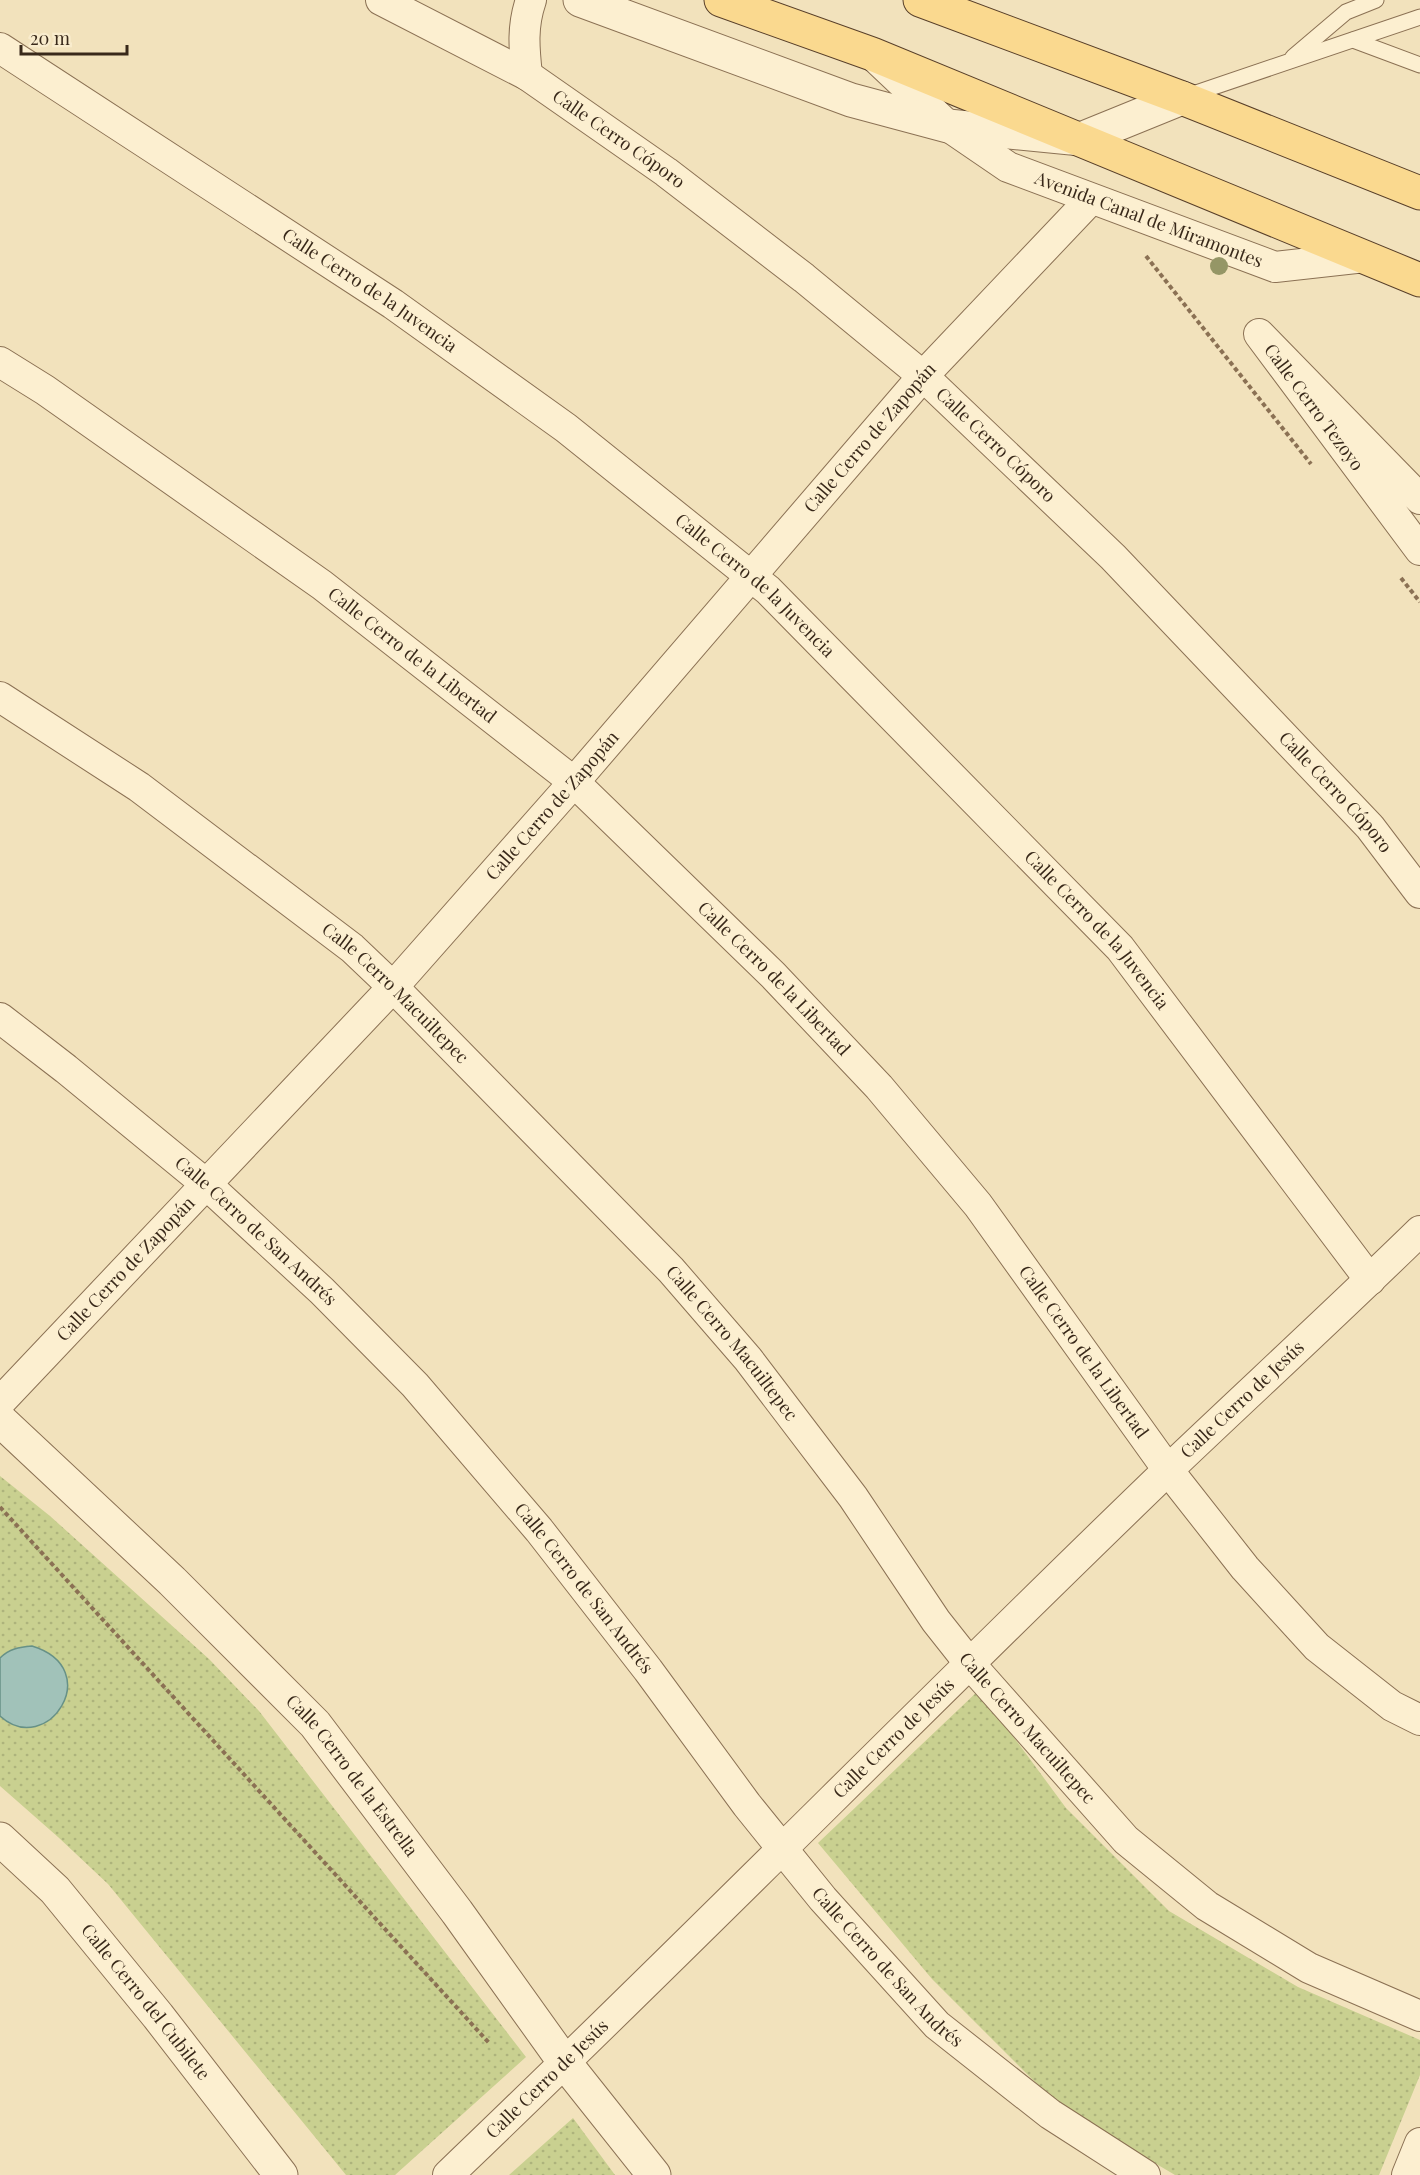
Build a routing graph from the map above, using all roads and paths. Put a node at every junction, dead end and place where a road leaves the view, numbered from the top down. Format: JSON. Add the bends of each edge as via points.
{"nodes":[{"id":1,"x":381,"y":0,"type":"edge"},
{"id":2,"x":531,"y":0,"type":"edge"},
{"id":3,"x":580,"y":0,"type":"edge"},
{"id":4,"x":722,"y":0,"type":"edge"},
{"id":5,"x":920,"y":0,"type":"edge"},
{"id":6,"x":1376,"y":0,"type":"edge"},
{"id":7,"x":1420,"y":17,"type":"edge"},
{"id":8,"x":1353,"y":40,"type":"junction"},
{"id":9,"x":0,"y":48,"type":"edge"},
{"id":10,"x":872,"y":54,"type":"junction"},
{"id":11,"x":1284,"y":64,"type":"junction"},
{"id":12,"x":1420,"y":65,"type":"edge"},
{"id":13,"x":527,"y":75,"type":"junction"},
{"id":14,"x":1182,"y":98,"type":"junction"},
{"id":15,"x":948,"y":126,"type":"junction"},
{"id":16,"x":1081,"y":139,"type":"junction"},
{"id":17,"x":1420,"y":193,"type":"edge"},
{"id":18,"x":1091,"y":199,"type":"junction"},
{"id":19,"x":1141,"y":250,"type":"dead end"},
{"id":20,"x":1365,"y":257,"type":"junction"},
{"id":21,"x":1420,"y":280,"type":"edge"},
{"id":22,"x":0,"y":362,"type":"edge"},
{"id":23,"x":923,"y":376,"type":"junction"},
{"id":24,"x":1317,"y":472,"type":"dead end"},
{"id":25,"x":1420,"y":499,"type":"edge"},
{"id":26,"x":1420,"y":550,"type":"edge"},
{"id":27,"x":1398,"y":574,"type":"dead end"},
{"id":28,"x":751,"y":577,"type":"junction"},
{"id":29,"x":1420,"y":602,"type":"edge"},
{"id":30,"x":0,"y":697,"type":"edge"},
{"id":31,"x":574,"y":782,"type":"junction"},
{"id":32,"x":1420,"y":893,"type":"edge"},
{"id":33,"x":393,"y":987,"type":"junction"},
{"id":34,"x":0,"y":1018,"type":"edge"},
{"id":35,"x":206,"y":1184,"type":"junction"},
{"id":36,"x":1420,"y":1232,"type":"edge"},
{"id":37,"x":1370,"y":1280,"type":"junction"},
{"id":38,"x":0,"y":1402,"type":"edge"},
{"id":39,"x":0,"y":1420,"type":"edge"},
{"id":40,"x":1168,"y":1470,"type":"junction"},
{"id":41,"x":0,"y":1507,"type":"edge"},
{"id":42,"x":970,"y":1664,"type":"junction"},
{"id":43,"x":1420,"y":1720,"type":"edge"},
{"id":44,"x":0,"y":1839,"type":"edge"},
{"id":45,"x":782,"y":1848,"type":"junction"},
{"id":46,"x":1420,"y":2016,"type":"edge"},
{"id":47,"x":490,"y":2044,"type":"dead end"},
{"id":48,"x":565,"y":2063,"type":"junction"},
{"id":49,"x":1420,"y":2144,"type":"edge"},
{"id":50,"x":281,"y":2175,"type":"edge"},
{"id":51,"x":448,"y":2175,"type":"edge"},
{"id":52,"x":654,"y":2175,"type":"edge"},
{"id":53,"x":1145,"y":2175,"type":"edge"},
{"id":54,"x":1407,"y":2175,"type":"edge"}],
"edges":[{"from":1,"to":13,"type":"street","name":"Calle Cerro Cóporo"},
{"from":2,"to":13,"type":"street","via":[[524,21]]},
{"from":3,"to":15,"type":"street","name":"Avenida Canal de Miramontes","via":[[851,99]]},
{"from":4,"to":10,"type":"main road","name":"Avenida Canal de Miramontes"},
{"from":5,"to":14,"type":"main road"},
{"from":6,"to":11,"type":"lane","via":[[1346,12]]},
{"from":7,"to":8,"type":"lane"},
{"from":8,"to":11,"type":"lane"},
{"from":8,"to":12,"type":"lane"},
{"from":9,"to":28,"type":"street","name":"Calle Cerro de la Juvencia","via":[[393,304],[566,428]]},
{"from":10,"to":15,"type":"street","name":"Avenida Canal de Miramontes"},
{"from":10,"to":16,"type":"main road","name":"Avenida Canal de Miramontes"},
{"from":11,"to":14,"type":"lane"},
{"from":13,"to":23,"type":"street","name":"Calle Cerro Cóporo","via":[[666,172]]},
{"from":14,"to":16,"type":"street","name":"Avenida Canal de Miramontes"},
{"from":14,"to":17,"type":"main road"},
{"from":15,"to":16,"type":"street","name":"Avenida Canal de Miramontes"},
{"from":15,"to":18,"type":"street","name":"Avenida Canal de Miramontes","via":[[1008,167]]},
{"from":16,"to":20,"type":"main road","name":"Avenida Canal de Miramontes"},
{"from":18,"to":20,"type":"street","name":"Avenida Canal de Miramontes","via":[[1275,267]]},
{"from":18,"to":23,"type":"street","name":"Calle Cerro de Zapopán"},
{"from":19,"to":24,"type":"path"},
{"from":20,"to":21,"type":"main road","name":"Avenida Canal de Miramontes"},
{"from":22,"to":31,"type":"street","name":"Calle Cerro de la Libertad","via":[[322,585]]},
{"from":23,"to":28,"type":"street","name":"Calle Cerro de Zapopán"},
{"from":23,"to":32,"type":"street","name":"Calle Cerro Cóporo","via":[[1113,557],[1370,827]]},
{"from":25,"to":26,"type":"street","name":"Calle Cerro Tezoyo","via":[[1259,334]]},
{"from":27,"to":29,"type":"path"},
{"from":28,"to":31,"type":"street","name":"Calle Cerro de Zapopán"},
{"from":28,"to":37,"type":"street","name":"Calle Cerro de la Juvencia","via":[[1120,948]]},
{"from":30,"to":33,"type":"street","name":"Calle Cerro Macuiltepec","via":[[139,788],[352,948]]},
{"from":31,"to":33,"type":"street","name":"Calle Cerro de Zapopán"},
{"from":31,"to":40,"type":"street","name":"Calle Cerro de la Libertad","via":[[773,975],[879,1087],[978,1205]]},
{"from":33,"to":35,"type":"street","name":"Calle Cerro de Zapopán"},
{"from":33,"to":42,"type":"street","name":"Calle Cerro Macuiltepec","via":[[671,1270],[748,1359],[853,1497],[936,1621]]},
{"from":34,"to":35,"type":"street","name":"Calle Cerro de San Andrés"},
{"from":35,"to":38,"type":"street","name":"Calle Cerro de Zapopán"},
{"from":35,"to":45,"type":"street","name":"Calle Cerro de San Andrés","via":[[330,1300],[438,1412],[539,1530]]},
{"from":36,"to":37,"type":"street","name":"Calle Cerro de Jesús"},
{"from":37,"to":40,"type":"street","name":"Calle Cerro de Jesús"},
{"from":39,"to":48,"type":"street","name":"Calle Cerro de la Estrella","via":[[172,1581],[315,1724]]},
{"from":40,"to":42,"type":"street","name":"Calle Cerro de Jesús"},
{"from":40,"to":43,"type":"street","name":"Calle Cerro de la Libertad","via":[[1245,1568],[1317,1647],[1392,1706]]},
{"from":41,"to":47,"type":"path"},
{"from":42,"to":45,"type":"street","name":"Calle Cerro de Jesús"},
{"from":42,"to":46,"type":"street","name":"Calle Cerro Macuiltepec","via":[[1126,1840],[1208,1906],[1309,1968]]},
{"from":44,"to":50,"type":"street","name":"Calle Cerro del Cubilete","via":[[55,1890]]},
{"from":45,"to":48,"type":"street","name":"Calle Cerro de Jesús"},
{"from":45,"to":53,"type":"street","name":"Calle Cerro de San Andrés","via":[[937,2025],[1050,2114]]},
{"from":48,"to":51,"type":"street","name":"Calle Cerro de Jesús"},
{"from":48,"to":52,"type":"street","name":"Calle Cerro de la Estrella"},
{"from":49,"to":54,"type":"street"}]}
